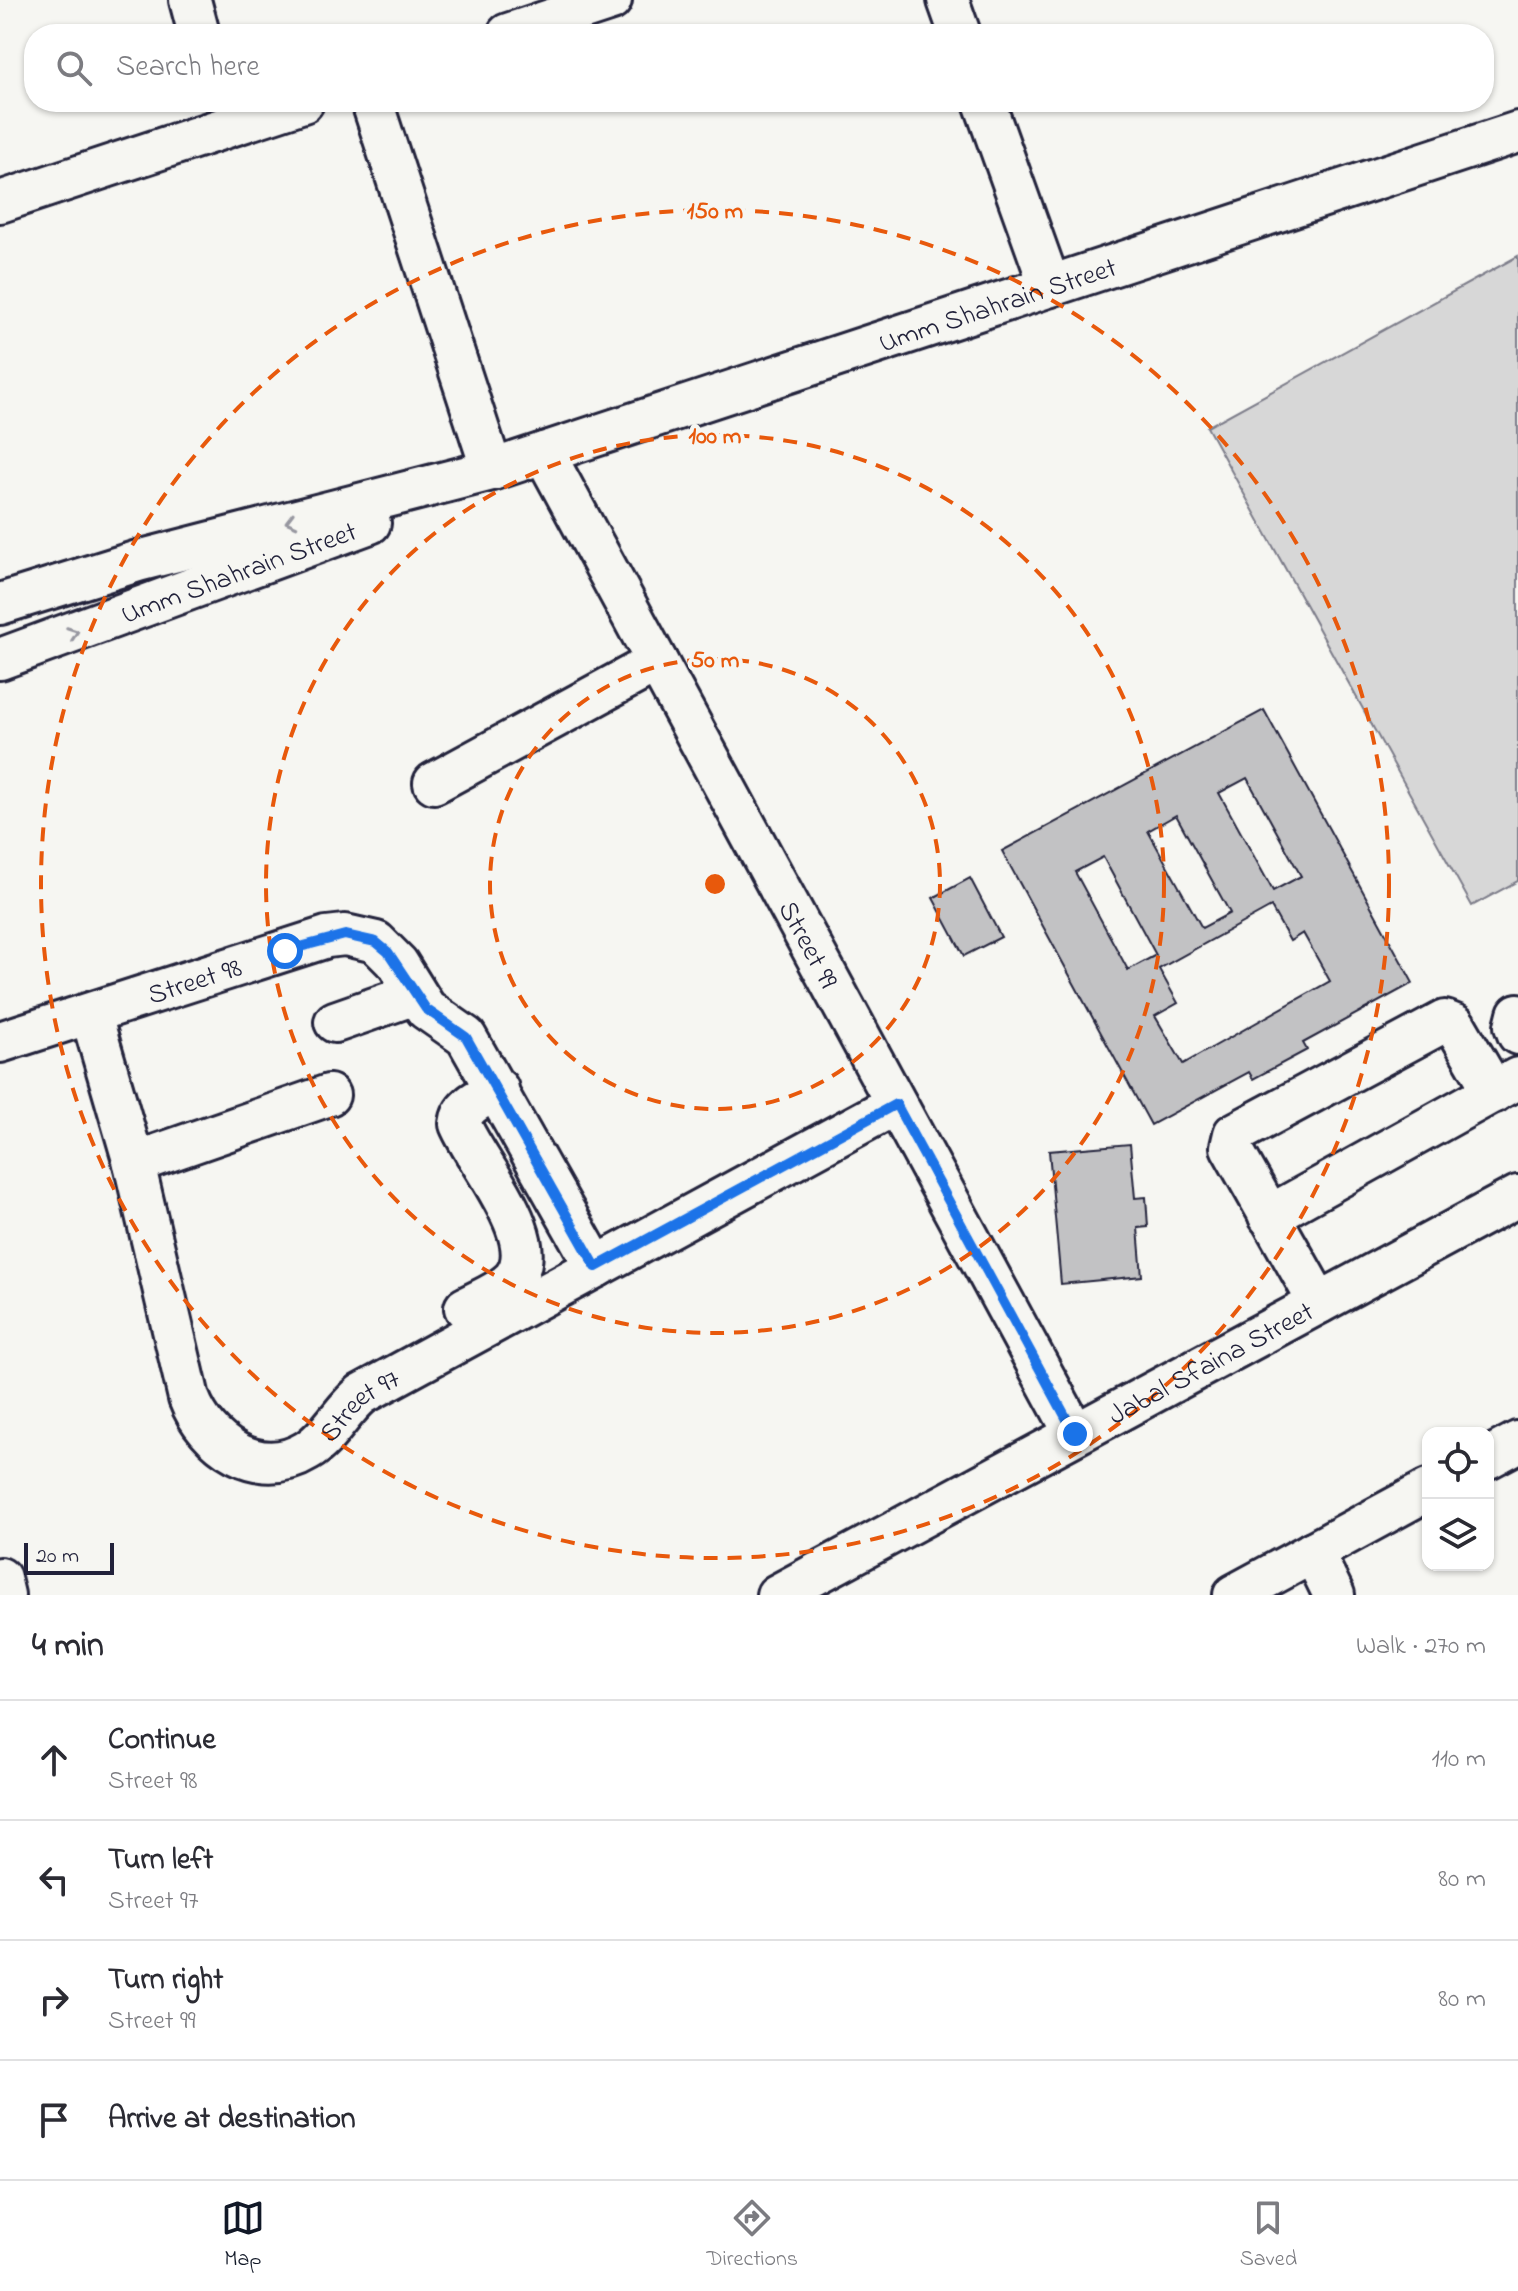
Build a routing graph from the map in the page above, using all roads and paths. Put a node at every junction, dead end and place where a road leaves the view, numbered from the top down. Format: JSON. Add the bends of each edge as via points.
{"nodes":[{"id":1,"x":190,"y":0,"type":"edge"},
{"id":2,"x":611,"y":0,"type":"edge"},
{"id":3,"x":948,"y":0,"type":"edge"},
{"id":4,"x":544,"y":11,"type":"edge"},
{"id":5,"x":196,"y":24,"type":"edge"},
{"id":6,"x":524,"y":24,"type":"edge"},
{"id":7,"x":956,"y":24,"type":"edge"},
{"id":8,"x":375,"y":112,"type":"edge"},
{"id":9,"x":988,"y":112,"type":"edge"},
{"id":10,"x":220,"y":115,"type":"edge"},
{"id":11,"x":1518,"y":132,"type":"edge"},
{"id":12,"x":0,"y":202,"type":"edge"},
{"id":13,"x":1050,"y":286,"type":"junction"},
{"id":14,"x":544,"y":453,"type":"junction"},
{"id":15,"x":484,"y":473,"type":"junction"},
{"id":16,"x":8,"y":607,"type":"edge"},
{"id":17,"x":0,"y":659,"type":"edge"},
{"id":18,"x":657,"y":662,"type":"junction"},
{"id":19,"x":434,"y":783,"type":"dead end"},
{"id":20,"x":415,"y":994,"type":"junction"},
{"id":21,"x":1518,"y":1014,"type":"edge"},
{"id":22,"x":91,"y":1015,"type":"junction"},
{"id":23,"x":335,"y":1022,"type":"dead end"},
{"id":24,"x":1518,"y":1034,"type":"edge"},
{"id":25,"x":0,"y":1042,"type":"edge"},
{"id":26,"x":1506,"y":1085,"type":"edge"},
{"id":27,"x":498,"y":1089,"type":"junction"},
{"id":28,"x":329,"y":1095,"type":"dead end"},
{"id":29,"x":896,"y":1104,"type":"junction"},
{"id":30,"x":134,"y":1163,"type":"junction"},
{"id":31,"x":1518,"y":1196,"type":"edge"},
{"id":32,"x":1269,"y":1216,"type":"junction"},
{"id":33,"x":596,"y":1267,"type":"junction"},
{"id":34,"x":1319,"y":1303,"type":"junction"},
{"id":35,"x":462,"y":1339,"type":"junction"},
{"id":36,"x":1075,"y":1434,"type":"junction"},
{"id":37,"x":1518,"y":1442,"type":"edge"},
{"id":38,"x":1494,"y":1455,"type":"edge"},
{"id":39,"x":1422,"y":1493,"type":"edge"},
{"id":40,"x":1313,"y":1552,"type":"junction"},
{"id":41,"x":0,"y":1578,"type":"edge"},
{"id":42,"x":4,"y":1595,"type":"edge"},
{"id":43,"x":777,"y":1595,"type":"edge"},
{"id":44,"x":1234,"y":1595,"type":"edge"},
{"id":45,"x":1334,"y":1595,"type":"edge"}],
"edges":[{"from":1,"to":5,"type":"street"},
{"from":2,"to":4,"type":"street"},
{"from":3,"to":7,"type":"street"},
{"from":4,"to":6,"type":"street"},
{"from":8,"to":15,"type":"street"},
{"from":9,"to":13,"type":"street"},
{"from":10,"to":12,"type":"street"},
{"from":11,"to":13,"type":"street","name":"Umm Shahrain Street"},
{"from":13,"to":14,"type":"street","name":"Umm Shahrain Street"},
{"from":14,"to":15,"type":"street","name":"Umm Shahrain Street"},
{"from":14,"to":18,"type":"street","name":"Street 99"},
{"from":15,"to":16,"type":"street","name":"Umm Shahrain Street","one_way":true,"via":[[138,561]]},
{"from":17,"to":15,"type":"street","name":"Umm Shahrain Street","one_way":true,"via":[[345,533]]},
{"from":18,"to":19,"type":"street"},
{"from":18,"to":29,"type":"street","name":"Street 99"},
{"from":20,"to":22,"type":"street","name":"Street 98","via":[[388,952],[376,942],[345,935]]},
{"from":20,"to":23,"type":"street"},
{"from":20,"to":27,"type":"street","name":"Street 98","via":[[432,1015],[466,1037]]},
{"from":21,"to":24,"type":"street"},
{"from":22,"to":25,"type":"street","name":"Street 98"},
{"from":22,"to":30,"type":"street","name":"Street 97"},
{"from":26,"to":32,"type":"street"},
{"from":26,"to":32,"type":"street","via":[[1455,1025],[1445,1021],[1234,1134],[1231,1147]]},
{"from":27,"to":33,"type":"street","name":"Street 98"},
{"from":27,"to":35,"type":"street","via":[[469,1105],[460,1124],[521,1237],[523,1259],[505,1286],[459,1312],[455,1324]]},
{"from":28,"to":30,"type":"street"},
{"from":29,"to":33,"type":"street","name":"Street 97"},
{"from":29,"to":36,"type":"street","name":"Street 99"},
{"from":30,"to":35,"type":"street","name":"Street 97","via":[[189,1398],[197,1419],[230,1451],[274,1460],[307,1451],[362,1394]]},
{"from":31,"to":34,"type":"street","name":"Jabal Sfaina Street"},
{"from":32,"to":34,"type":"street"},
{"from":33,"to":35,"type":"street","name":"Street 97"},
{"from":34,"to":36,"type":"street","name":"Jabal Sfaina Street"},
{"from":36,"to":43,"type":"street","name":"Jabal Sfaina Street"},
{"from":37,"to":38,"type":"street"},
{"from":39,"to":40,"type":"street"},
{"from":40,"to":44,"type":"street"},
{"from":40,"to":45,"type":"street"},
{"from":41,"to":42,"type":"street"}]}
